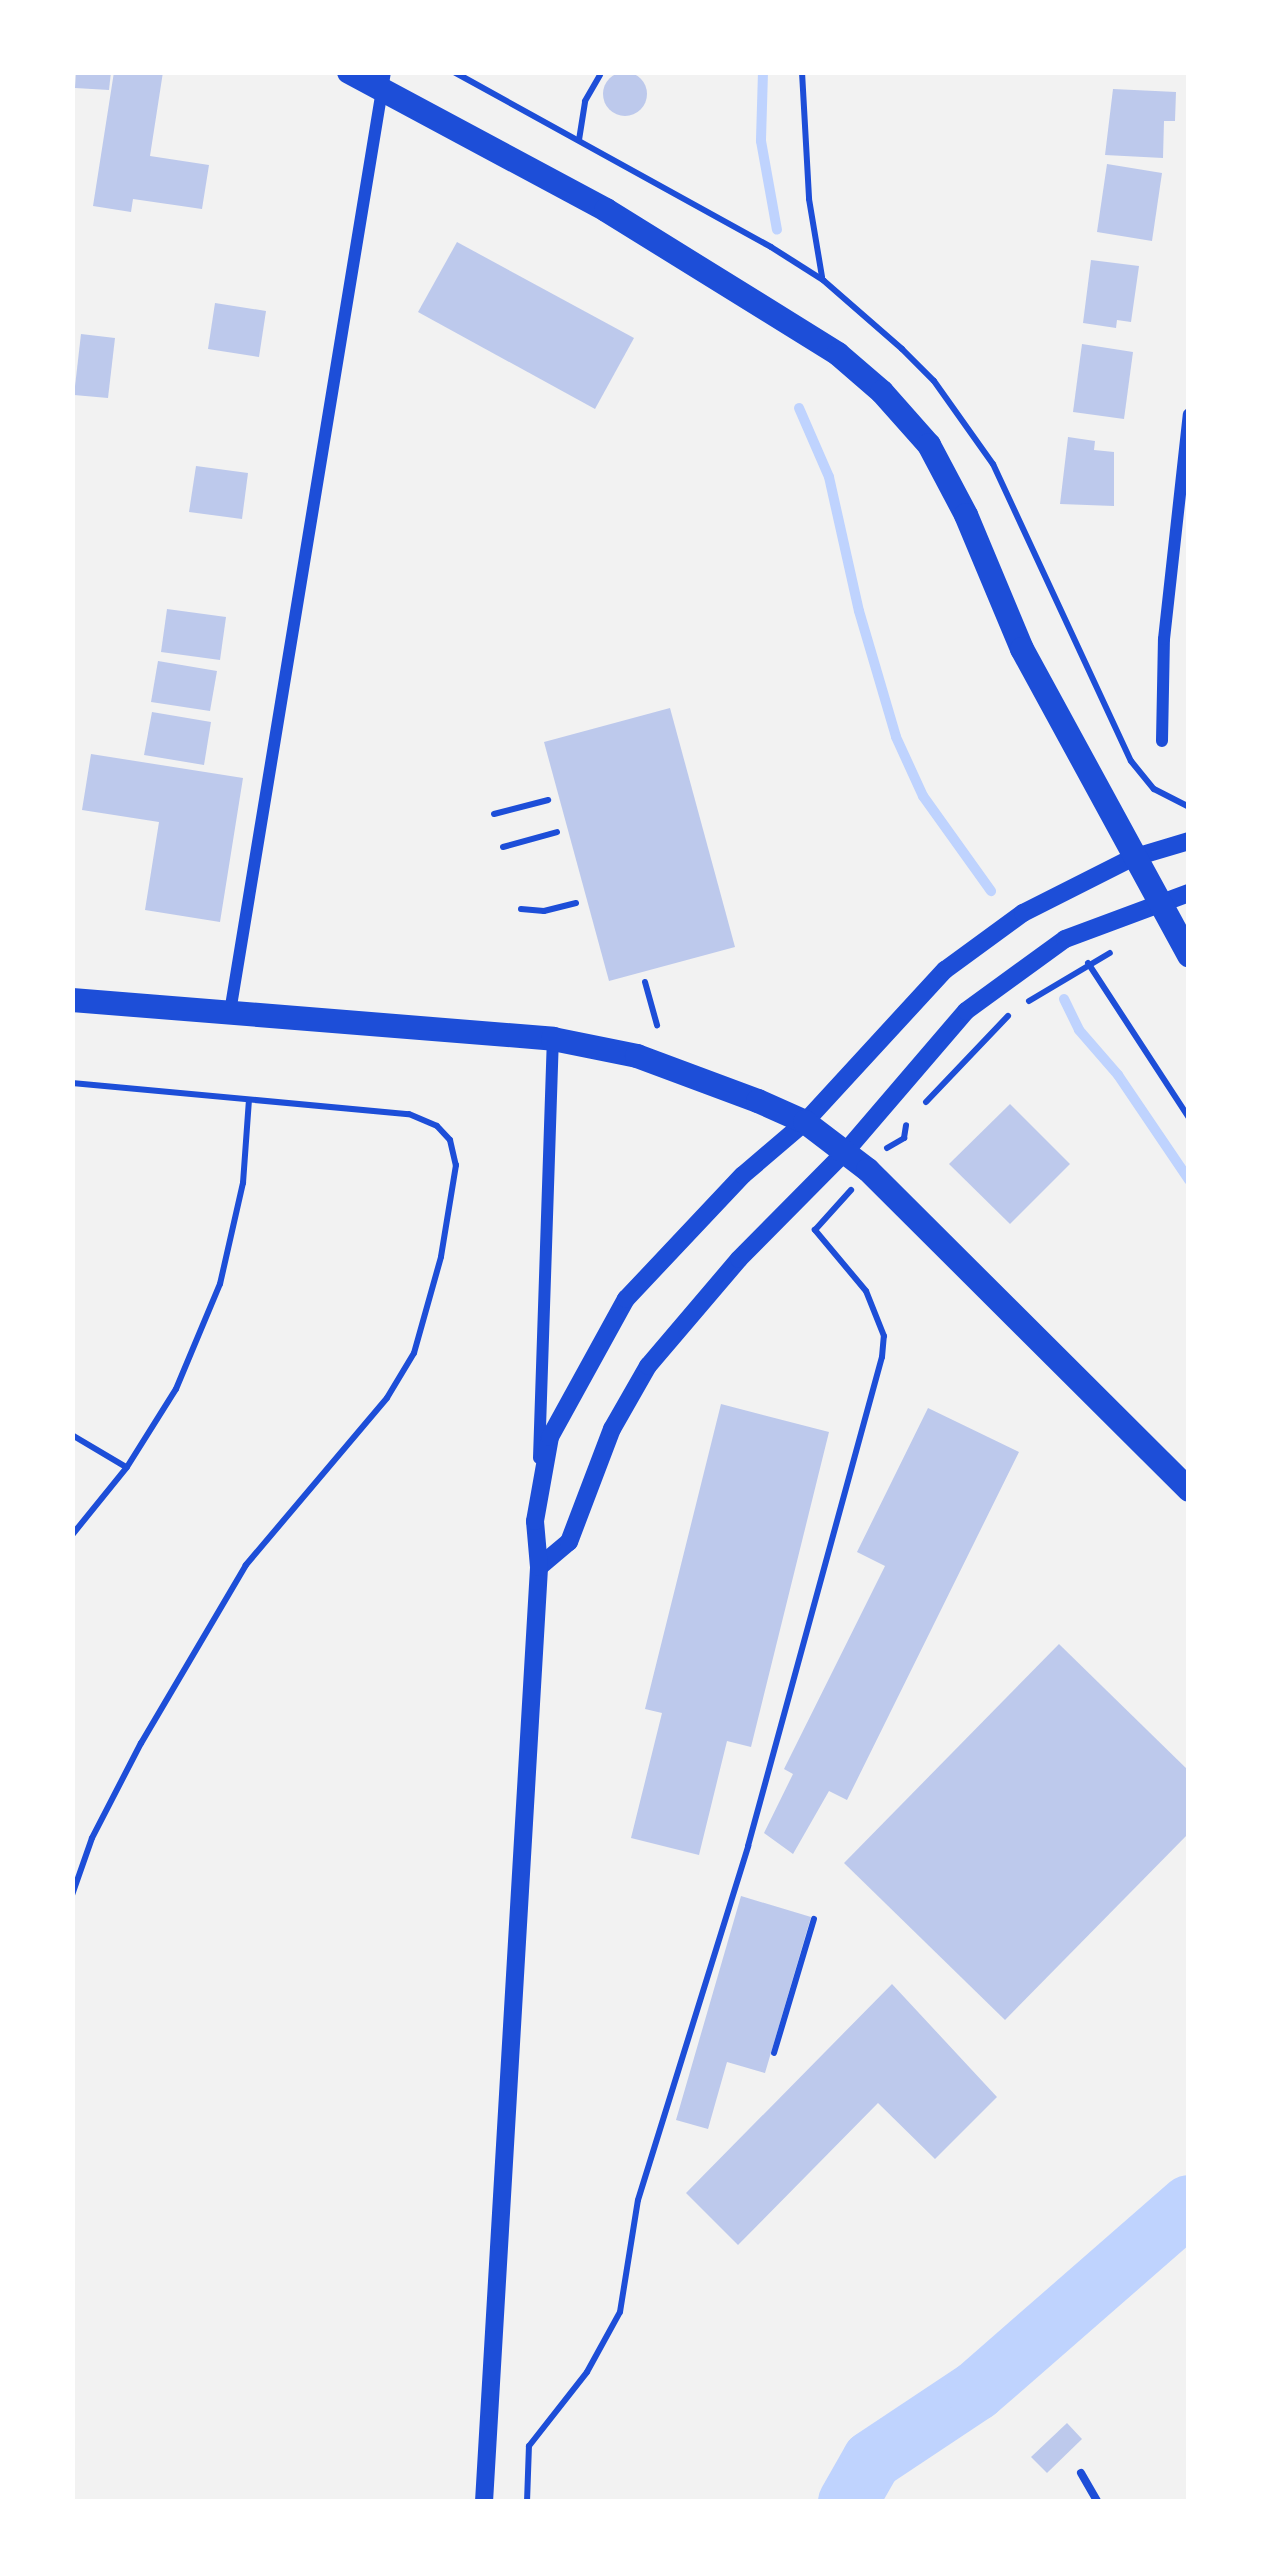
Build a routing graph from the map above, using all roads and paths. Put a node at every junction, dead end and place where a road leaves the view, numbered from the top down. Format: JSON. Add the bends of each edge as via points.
{"nodes":[{"id":1,"x":349,"y":72,"type":"edge"},
{"id":2,"x":454,"y":72,"type":"edge"},
{"id":3,"x":476,"y":72,"type":"edge"},
{"id":4,"x":802,"y":72,"type":"edge"},
{"id":5,"x":602,"y":76,"type":"edge"},
{"id":6,"x":384,"y":81,"type":"edge"},
{"id":7,"x":470,"y":81,"type":"junction"},
{"id":8,"x":579,"y":140,"type":"junction"},
{"id":9,"x":823,"y":280,"type":"junction"},
{"id":10,"x":1189,"y":414,"type":"edge"},
{"id":11,"x":1162,"y":741,"type":"dead end"},
{"id":12,"x":548,"y":800,"type":"dead end"},
{"id":13,"x":1189,"y":807,"type":"edge"},
{"id":14,"x":494,"y":814,"type":"dead end"},
{"id":15,"x":557,"y":832,"type":"dead end"},
{"id":16,"x":1189,"y":842,"type":"edge"},
{"id":17,"x":503,"y":847,"type":"dead end"},
{"id":18,"x":1132,"y":858,"type":"junction"},
{"id":19,"x":1189,"y":893,"type":"edge"},
{"id":20,"x":1158,"y":901,"type":"junction"},
{"id":21,"x":576,"y":903,"type":"dead end"},
{"id":22,"x":520,"y":909,"type":"dead end"},
{"id":23,"x":1189,"y":956,"type":"edge"},
{"id":24,"x":645,"y":982,"type":"dead end"},
{"id":25,"x":72,"y":1000,"type":"edge"},
{"id":26,"x":230,"y":1013,"type":"junction"},
{"id":27,"x":657,"y":1025,"type":"dead end"},
{"id":28,"x":553,"y":1040,"type":"junction"},
{"id":29,"x":72,"y":1083,"type":"edge"},
{"id":30,"x":249,"y":1100,"type":"junction"},
{"id":31,"x":922,"y":1106,"type":"dead end"},
{"id":32,"x":1189,"y":1118,"type":"edge"},
{"id":33,"x":805,"y":1122,"type":"junction"},
{"id":34,"x":906,"y":1123,"type":"dead end"},
{"id":35,"x":895,"y":1139,"type":"dead end"},
{"id":36,"x":846,"y":1151,"type":"junction"},
{"id":37,"x":839,"y":1203,"type":"dead end"},
{"id":38,"x":72,"y":1436,"type":"edge"},
{"id":39,"x":127,"y":1467,"type":"junction"},
{"id":40,"x":538,"y":1480,"type":"junction"},
{"id":41,"x":1189,"y":1490,"type":"edge"},
{"id":42,"x":72,"y":1534,"type":"edge"},
{"id":43,"x":539,"y":1567,"type":"junction"},
{"id":44,"x":72,"y":1895,"type":"edge"},
{"id":45,"x":814,"y":1919,"type":"dead end"},
{"id":46,"x":774,"y":2053,"type":"dead end"},
{"id":47,"x":1081,"y":2473,"type":"dead end"},
{"id":48,"x":484,"y":2502,"type":"edge"},
{"id":49,"x":527,"y":2502,"type":"edge"},
{"id":50,"x":1098,"y":2502,"type":"edge"}],
"edges":[{"from":1,"to":6,"type":"main road"},
{"from":2,"to":7,"type":"path"},
{"from":3,"to":7,"type":"path"},
{"from":4,"to":9,"type":"path"},
{"from":5,"to":8,"type":"path","via":[[585,101]]},
{"from":6,"to":18,"type":"main road","via":[[838,353],[882,392],[929,446],[1022,649]]},
{"from":6,"to":26,"type":"street"},
{"from":7,"to":8,"type":"path"},
{"from":8,"to":9,"type":"path"},
{"from":9,"to":13,"type":"path","via":[[965,421],[1017,510],[1131,761],[1154,789]]},
{"from":10,"to":11,"type":"street","via":[[1164,639]]},
{"from":12,"to":14,"type":"path"},
{"from":15,"to":17,"type":"path"},
{"from":16,"to":18,"type":"street"},
{"from":18,"to":20,"type":"main road"},
{"from":18,"to":33,"type":"street","via":[[986,935]]},
{"from":19,"to":20,"type":"street"},
{"from":20,"to":23,"type":"main road"},
{"from":20,"to":36,"type":"street","via":[[1070,936],[1012,973],[966,1011]]},
{"from":21,"to":22,"type":"path"},
{"from":24,"to":27,"type":"path"},
{"from":25,"to":26,"type":"main road"},
{"from":26,"to":28,"type":"main road"},
{"from":28,"to":33,"type":"main road","via":[[678,1070]]},
{"from":28,"to":40,"type":"street"},
{"from":29,"to":30,"type":"path"},
{"from":30,"to":39,"type":"path","via":[[242,1183],[220,1284],[176,1389]]},
{"from":30,"to":44,"type":"path","via":[[410,1114],[437,1126],[456,1165],[441,1257],[414,1353],[388,1398],[246,1565],[141,1743]]},
{"from":31,"to":32,"type":"path","via":[[1007,1016],[1088,963]]},
{"from":33,"to":36,"type":"main road"},
{"from":33,"to":40,"type":"street","via":[[626,1299],[550,1437]]},
{"from":34,"to":35,"type":"path","via":[[904,1138]]},
{"from":36,"to":41,"type":"main road"},
{"from":36,"to":43,"type":"street","via":[[647,1366],[612,1429],[569,1542]]},
{"from":37,"to":49,"type":"path","via":[[815,1230],[866,1291],[884,1336],[882,1357],[754,1823],[638,2200],[620,2312],[587,2372],[530,2446]]},
{"from":38,"to":39,"type":"path"},
{"from":39,"to":42,"type":"path"},
{"from":40,"to":43,"type":"street"},
{"from":43,"to":48,"type":"street"},
{"from":45,"to":46,"type":"path"},
{"from":47,"to":50,"type":"lane"}]}
